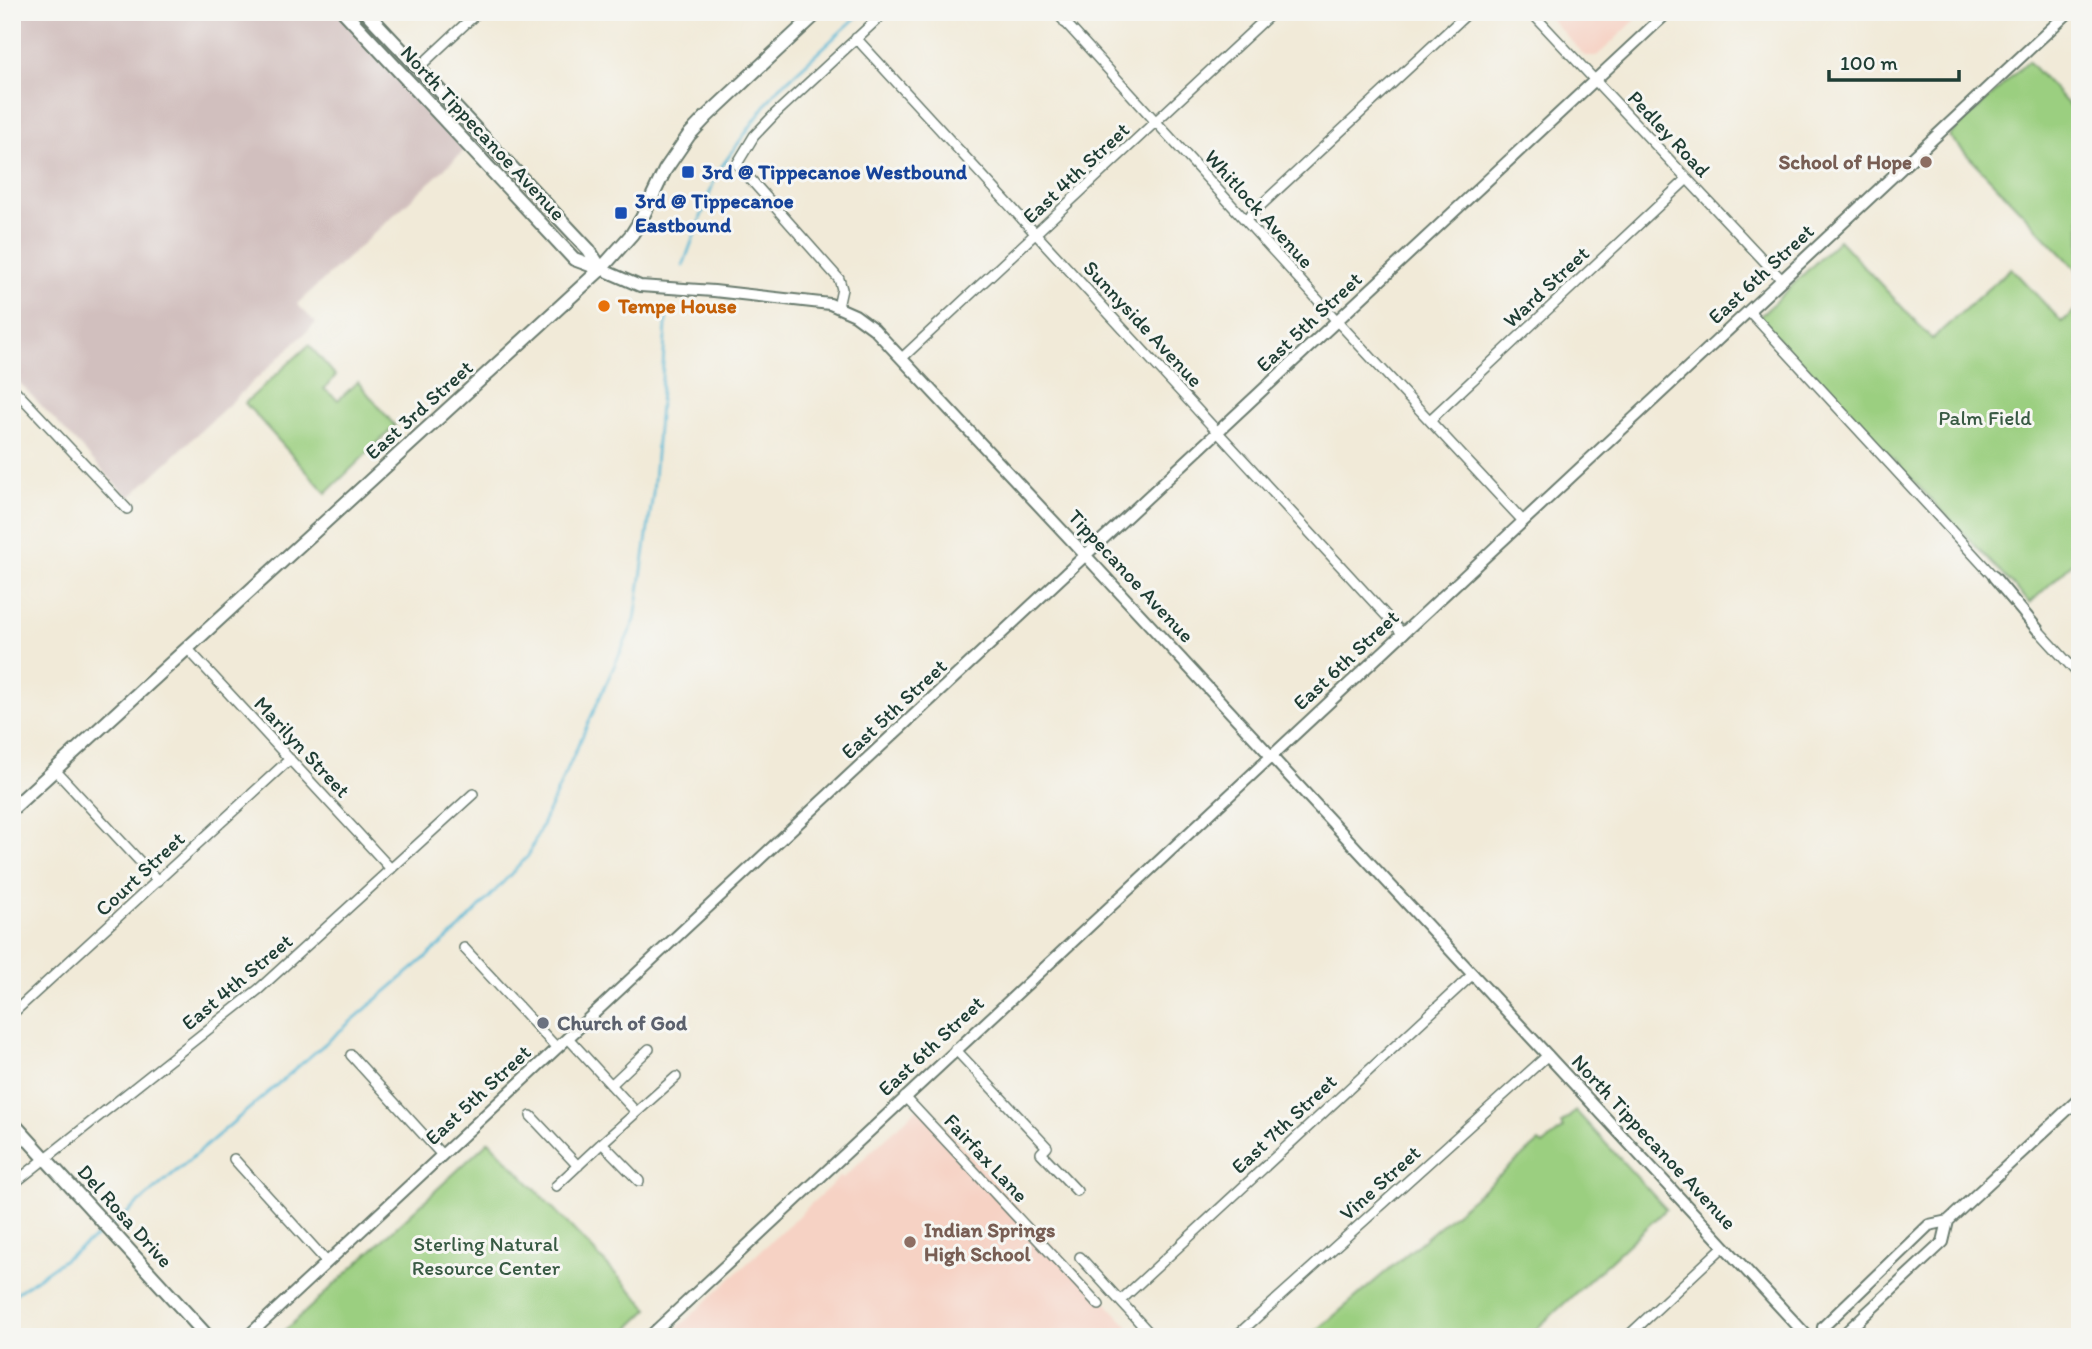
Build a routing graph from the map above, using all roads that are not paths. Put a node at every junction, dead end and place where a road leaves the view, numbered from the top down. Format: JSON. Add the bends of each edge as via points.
{"nodes":[{"id":1,"x":344,"y":12,"type":"edge"},
{"id":2,"x":366,"y":12,"type":"edge"},
{"id":3,"x":478,"y":12,"type":"edge"},
{"id":4,"x":818,"y":12,"type":"edge"},
{"id":5,"x":886,"y":12,"type":"edge"},
{"id":6,"x":1055,"y":12,"type":"edge"},
{"id":7,"x":1077,"y":12,"type":"edge"},
{"id":8,"x":1273,"y":12,"type":"edge"},
{"id":9,"x":1469,"y":12,"type":"edge"},
{"id":10,"x":1531,"y":12,"type":"edge"},
{"id":11,"x":1668,"y":12,"type":"edge"},
{"id":12,"x":2069,"y":12,"type":"edge"},
{"id":13,"x":1065,"y":23,"type":"junction"},
{"id":14,"x":856,"y":38,"type":"junction"},
{"id":15,"x":418,"y":68,"type":"junction"},
{"id":16,"x":406,"y":79,"type":"junction"},
{"id":17,"x":1595,"y":81,"type":"junction"},
{"id":18,"x":1156,"y":122,"type":"junction"},
{"id":19,"x":1687,"y":179,"type":"junction"},
{"id":20,"x":1245,"y":220,"type":"junction"},
{"id":21,"x":1036,"y":234,"type":"junction"},
{"id":22,"x":601,"y":269,"type":"junction"},
{"id":23,"x":1782,"y":280,"type":"junction"},
{"id":24,"x":714,"y":291,"type":"joint"},
{"id":25,"x":838,"y":307,"type":"junction"},
{"id":26,"x":1749,"y":311,"type":"junction"},
{"id":27,"x":1338,"y":322,"type":"junction"},
{"id":28,"x":902,"y":358,"type":"junction"},
{"id":29,"x":12,"y":387,"type":"edge"},
{"id":30,"x":1430,"y":420,"type":"junction"},
{"id":31,"x":1219,"y":432,"type":"junction"},
{"id":32,"x":127,"y":509,"type":"dead end"},
{"id":33,"x":1524,"y":521,"type":"junction"},
{"id":34,"x":1086,"y":556,"type":"junction"},
{"id":35,"x":1994,"y":577,"type":"joint"},
{"id":36,"x":2038,"y":630,"type":"joint"},
{"id":37,"x":1402,"y":634,"type":"junction"},
{"id":38,"x":187,"y":648,"type":"junction"},
{"id":39,"x":2080,"y":676,"type":"edge"},
{"id":40,"x":1270,"y":756,"type":"junction"},
{"id":41,"x":290,"y":759,"type":"junction"},
{"id":42,"x":55,"y":770,"type":"junction"},
{"id":43,"x":473,"y":794,"type":"dead end"},
{"id":44,"x":12,"y":809,"type":"edge"},
{"id":45,"x":391,"y":869,"type":"junction"},
{"id":46,"x":158,"y":881,"type":"junction"},
{"id":47,"x":464,"y":948,"type":"dead end"},
{"id":48,"x":1473,"y":974,"type":"junction"},
{"id":49,"x":12,"y":1014,"type":"edge"},
{"id":50,"x":568,"y":1038,"type":"junction"},
{"id":51,"x":557,"y":1048,"type":"junction"},
{"id":52,"x":649,"y":1049,"type":"dead end"},
{"id":53,"x":956,"y":1049,"type":"junction"},
{"id":54,"x":351,"y":1055,"type":"dead end"},
{"id":55,"x":1548,"y":1055,"type":"junction"},
{"id":56,"x":676,"y":1077,"type":"dead end"},
{"id":57,"x":611,"y":1085,"type":"junction"},
{"id":58,"x":905,"y":1097,"type":"junction"},
{"id":59,"x":2080,"y":1098,"type":"edge"},
{"id":60,"x":636,"y":1112,"type":"junction"},
{"id":61,"x":531,"y":1116,"type":"dead end"},
{"id":62,"x":12,"y":1122,"type":"edge"},
{"id":63,"x":602,"y":1143,"type":"junction"},
{"id":64,"x":442,"y":1155,"type":"junction"},
{"id":65,"x":46,"y":1158,"type":"junction"},
{"id":66,"x":234,"y":1159,"type":"dead end"},
{"id":67,"x":578,"y":1166,"type":"junction"},
{"id":68,"x":639,"y":1181,"type":"dead end"},
{"id":69,"x":12,"y":1185,"type":"edge"},
{"id":70,"x":556,"y":1186,"type":"dead end"},
{"id":71,"x":1077,"y":1191,"type":"dead end"},
{"id":72,"x":1948,"y":1222,"type":"junction"},
{"id":73,"x":1724,"y":1246,"type":"junction"},
{"id":74,"x":1080,"y":1257,"type":"dead end"},
{"id":75,"x":327,"y":1262,"type":"junction"},
{"id":76,"x":1120,"y":1301,"type":"junction"},
{"id":77,"x":1099,"y":1305,"type":"dead end"},
{"id":78,"x":208,"y":1337,"type":"edge"},
{"id":79,"x":247,"y":1337,"type":"edge"},
{"id":80,"x":649,"y":1337,"type":"edge"},
{"id":81,"x":1153,"y":1337,"type":"edge"},
{"id":82,"x":1236,"y":1337,"type":"edge"},
{"id":83,"x":1627,"y":1337,"type":"edge"},
{"id":84,"x":1808,"y":1337,"type":"edge"},
{"id":85,"x":1822,"y":1337,"type":"edge"},
{"id":86,"x":1840,"y":1337,"type":"edge"}],
"edges":[{"from":1,"to":16,"type":"main road","name":"North Tippecanoe Avenue"},
{"from":2,"to":15,"type":"main road","name":"North Tippecanoe Avenue"},
{"from":3,"to":15,"type":"street"},
{"from":4,"to":22,"type":"main road","name":"East 3rd Street","via":[[689,135],[632,234]]},
{"from":5,"to":14,"type":"street"},
{"from":6,"to":13,"type":"street","name":"Whitlock Avenue"},
{"from":7,"to":13,"type":"street"},
{"from":8,"to":18,"type":"street","name":"East 4th Street"},
{"from":9,"to":20,"type":"street"},
{"from":10,"to":17,"type":"street","name":"Pedley Road"},
{"from":11,"to":17,"type":"street","name":"East 5th Street"},
{"from":12,"to":23,"type":"street","name":"East 6th Street"},
{"from":13,"to":18,"type":"street","name":"Whitlock Avenue"},
{"from":14,"to":21,"type":"street","name":"Sunnyside Avenue"},
{"from":14,"to":25,"type":"street","via":[[754,136],[737,164],[839,279]]},
{"from":15,"to":16,"type":"main road"},
{"from":15,"to":22,"type":"main road","name":"North Tippecanoe Avenue","via":[[589,250]]},
{"from":16,"to":22,"type":"main road","name":"North Tippecanoe Avenue","via":[[574,259]]},
{"from":17,"to":19,"type":"street","name":"Pedley Road"},
{"from":17,"to":27,"type":"street","name":"East 5th Street"},
{"from":18,"to":20,"type":"street","name":"Whitlock Avenue"},
{"from":18,"to":21,"type":"street","name":"East 4th Street"},
{"from":19,"to":23,"type":"street","name":"Pedley Road"},
{"from":19,"to":30,"type":"street","name":"Ward Street"},
{"from":20,"to":27,"type":"street","name":"Whitlock Avenue"},
{"from":21,"to":28,"type":"street","name":"East 4th Street"},
{"from":21,"to":31,"type":"street","name":"Sunnyside Avenue"},
{"from":22,"to":24,"type":"street","name":"North Tippecanoe Avenue","via":[[640,286]]},
{"from":22,"to":38,"type":"main road","name":"East 3rd Street"},
{"from":23,"to":26,"type":"street","name":"East 6th Street"},
{"from":24,"to":25,"type":"street","name":"Tippecanoe Avenue"},
{"from":25,"to":28,"type":"street","name":"Tippecanoe Avenue","via":[[868,324]]},
{"from":26,"to":33,"type":"street","name":"East 6th Street"},
{"from":26,"to":35,"type":"street"},
{"from":27,"to":30,"type":"street","name":"Whitlock Avenue"},
{"from":27,"to":31,"type":"street","name":"East 5th Street"},
{"from":28,"to":34,"type":"street","name":"Tippecanoe Avenue"},
{"from":29,"to":32,"type":"street"},
{"from":30,"to":33,"type":"street","name":"Whitlock Avenue"},
{"from":31,"to":34,"type":"street","name":"East 5th Street"},
{"from":31,"to":37,"type":"street","name":"Sunnyside Avenue"},
{"from":33,"to":37,"type":"street","name":"East 6th Street"},
{"from":34,"to":40,"type":"street","name":"Tippecanoe Avenue"},
{"from":34,"to":50,"type":"street","name":"East 5th Street"},
{"from":35,"to":36,"type":"street"},
{"from":36,"to":39,"type":"street"},
{"from":37,"to":40,"type":"street","name":"East 6th Street"},
{"from":38,"to":41,"type":"street","name":"Marilyn Street"},
{"from":38,"to":42,"type":"main road","name":"East 3rd Street"},
{"from":40,"to":48,"type":"street","name":"Tippecanoe Avenue"},
{"from":40,"to":53,"type":"street","name":"East 6th Street"},
{"from":41,"to":45,"type":"street","name":"Marilyn Street"},
{"from":41,"to":46,"type":"street","name":"Court Street"},
{"from":42,"to":44,"type":"main road","name":"East 3rd Street"},
{"from":42,"to":46,"type":"street"},
{"from":43,"to":45,"type":"street","name":"East 4th Street"},
{"from":45,"to":65,"type":"street","name":"East 4th Street","via":[[258,989]]},
{"from":46,"to":49,"type":"street","name":"Court Street"},
{"from":47,"to":51,"type":"street"},
{"from":48,"to":55,"type":"street","name":"North Tippecanoe Avenue"},
{"from":48,"to":76,"type":"street","name":"East 7th Street"},
{"from":50,"to":51,"type":"street","name":"East 5th Street"},
{"from":50,"to":57,"type":"street"},
{"from":51,"to":64,"type":"street","name":"East 5th Street"},
{"from":52,"to":57,"type":"street"},
{"from":53,"to":58,"type":"street","name":"East 6th Street"},
{"from":53,"to":71,"type":"street","via":[[1047,1147],[1041,1153]]},
{"from":54,"to":64,"type":"street"},
{"from":55,"to":73,"type":"street","name":"North Tippecanoe Avenue"},
{"from":55,"to":82,"type":"street","name":"Vine Street"},
{"from":56,"to":60,"type":"street"},
{"from":57,"to":60,"type":"street"},
{"from":58,"to":77,"type":"street","name":"Fairfax Lane"},
{"from":58,"to":80,"type":"street","name":"East 6th Street"},
{"from":59,"to":72,"type":"street"},
{"from":60,"to":63,"type":"street"},
{"from":61,"to":67,"type":"street"},
{"from":62,"to":65,"type":"main road","name":"Del Rosa Drive"},
{"from":63,"to":67,"type":"street"},
{"from":63,"to":68,"type":"street"},
{"from":64,"to":75,"type":"street","name":"East 5th Street"},
{"from":65,"to":69,"type":"street","name":"East 4th Street"},
{"from":65,"to":78,"type":"main road","name":"Del Rosa Drive"},
{"from":66,"to":75,"type":"street"},
{"from":67,"to":70,"type":"street"},
{"from":72,"to":85,"type":"street","via":[[1929,1225],[1823,1327]]},
{"from":72,"to":86,"type":"street","via":[[1943,1242]]},
{"from":73,"to":83,"type":"street"},
{"from":73,"to":84,"type":"street","name":"North Tippecanoe Avenue"},
{"from":74,"to":76,"type":"street"},
{"from":75,"to":79,"type":"street","name":"East 5th Street"},
{"from":76,"to":81,"type":"street"}]}
